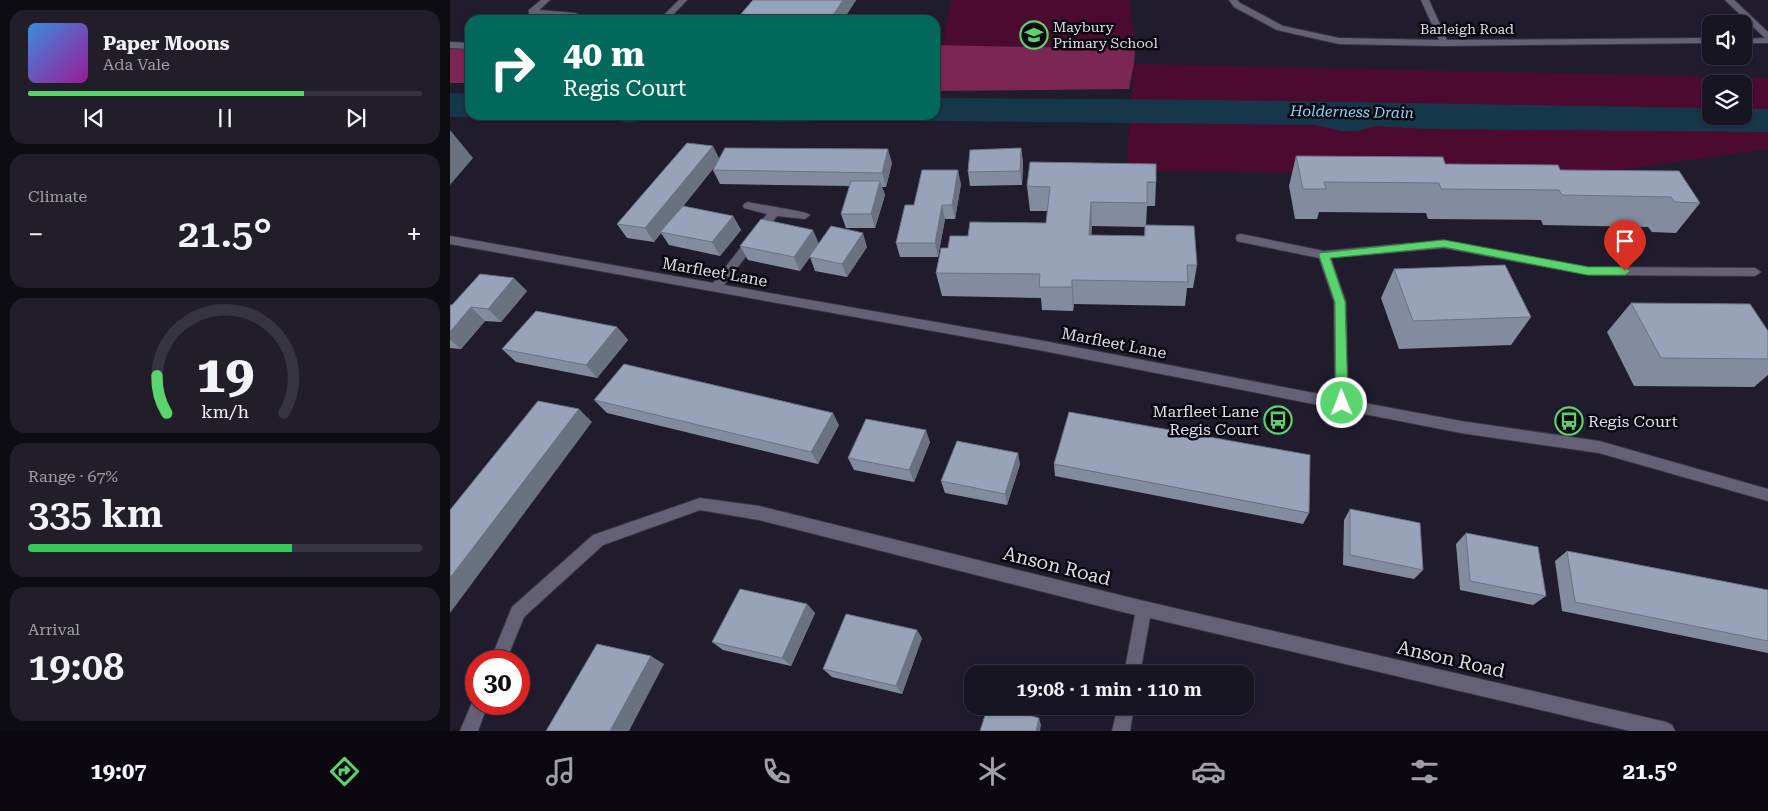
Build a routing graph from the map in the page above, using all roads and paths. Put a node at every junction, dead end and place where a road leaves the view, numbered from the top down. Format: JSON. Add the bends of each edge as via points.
{"nodes":[{"id":1,"x":546,"y":0,"type":"edge"},
{"id":2,"x":683,"y":0,"type":"edge"},
{"id":3,"x":1233,"y":0,"type":"edge"},
{"id":4,"x":1425,"y":0,"type":"edge"},
{"id":5,"x":1729,"y":0,"type":"edge"},
{"id":6,"x":575,"y":15,"type":"dead end"},
{"id":7,"x":668,"y":15,"type":"edge"},
{"id":8,"x":1768,"y":36,"type":"edge"},
{"id":9,"x":1768,"y":40,"type":"edge"},
{"id":10,"x":1702,"y":41,"type":"edge"},
{"id":11,"x":1752,"y":41,"type":"edge"},
{"id":12,"x":1444,"y":43,"type":"junction"},
{"id":13,"x":450,"y":45,"type":"edge"},
{"id":14,"x":465,"y":46,"type":"edge"},
{"id":15,"x":748,"y":206,"type":"dead end"},
{"id":16,"x":774,"y":212,"type":"junction"},
{"id":17,"x":805,"y":215,"type":"dead end"},
{"id":18,"x":1241,"y":238,"type":"dead end"},
{"id":19,"x":450,"y":240,"type":"edge"},
{"id":20,"x":1324,"y":255,"type":"junction"},
{"id":21,"x":1755,"y":272,"type":"dead end"},
{"id":22,"x":715,"y":288,"type":"junction"},
{"id":23,"x":1342,"y":403,"type":"junction"},
{"id":24,"x":1768,"y":496,"type":"edge"},
{"id":25,"x":1144,"y":609,"type":"junction"},
{"id":26,"x":502,"y":650,"type":"edge"},
{"id":27,"x":1134,"y":665,"type":"edge"},
{"id":28,"x":476,"y":715,"type":"edge"},
{"id":29,"x":1124,"y":715,"type":"edge"},
{"id":30,"x":469,"y":731,"type":"edge"},
{"id":31,"x":1121,"y":731,"type":"edge"},
{"id":32,"x":1666,"y":731,"type":"edge"}],
"edges":[{"from":1,"to":6,"type":"street","via":[[532,12]]},
{"from":2,"to":7,"type":"street"},
{"from":3,"to":12,"type":"street","name":"Barleigh Road","via":[[1280,28],[1339,41]]},
{"from":4,"to":12,"type":"street"},
{"from":5,"to":8,"type":"street"},
{"from":9,"to":11,"type":"street"},
{"from":10,"to":12,"type":"street","name":"Barleigh Road"},
{"from":13,"to":14,"type":"street"},
{"from":15,"to":16,"type":"street"},
{"from":16,"to":17,"type":"street"},
{"from":16,"to":22,"type":"street"},
{"from":18,"to":20,"type":"street"},
{"from":19,"to":22,"type":"street","name":"Marfleet Lane"},
{"from":20,"to":21,"type":"street","via":[[1444,244],[1588,271]]},
{"from":20,"to":23,"type":"street","via":[[1340,302]]},
{"from":22,"to":23,"type":"street","name":"Marfleet Lane"},
{"from":23,"to":24,"type":"street","name":"Marfleet Lane","via":[[1461,427],[1600,447]]},
{"from":25,"to":26,"type":"street","name":"Anson Road","via":[[760,513],[700,504],[598,540],[518,612]]},
{"from":25,"to":27,"type":"street"},
{"from":25,"to":32,"type":"street","name":"Anson Road"},
{"from":28,"to":30,"type":"street"},
{"from":29,"to":31,"type":"street"}]}
